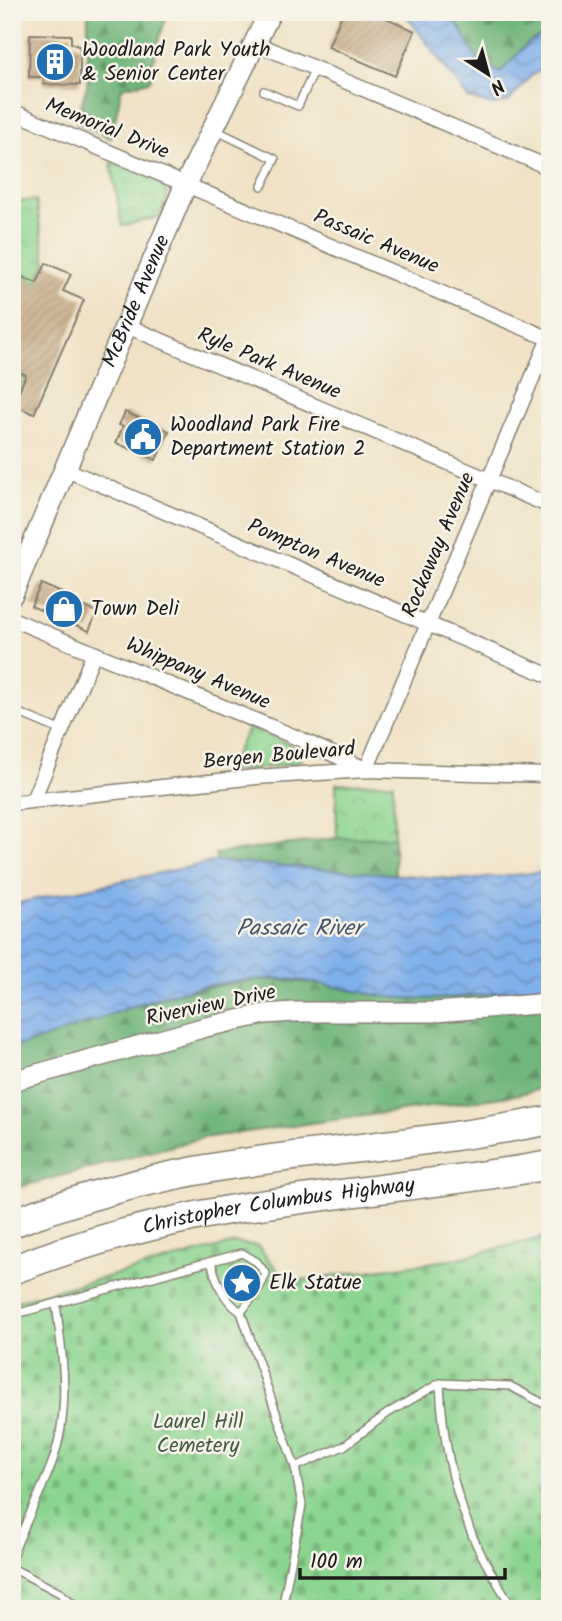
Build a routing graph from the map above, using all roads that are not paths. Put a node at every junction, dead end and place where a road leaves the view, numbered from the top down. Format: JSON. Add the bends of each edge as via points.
{"nodes":[{"id":1,"x":270,"y":12,"type":"edge"},
{"id":2,"x":254,"y":43,"type":"junction"},
{"id":3,"x":315,"y":69,"type":"junction"},
{"id":4,"x":264,"y":91,"type":"dead end"},
{"id":5,"x":12,"y":111,"type":"edge"},
{"id":6,"x":213,"y":129,"type":"junction"},
{"id":7,"x":550,"y":168,"type":"edge"},
{"id":8,"x":186,"y":184,"type":"junction"},
{"id":9,"x":262,"y":186,"type":"dead end"},
{"id":10,"x":127,"y":327,"type":"junction"},
{"id":11,"x":549,"y":338,"type":"edge"},
{"id":12,"x":67,"y":470,"type":"junction"},
{"id":13,"x":489,"y":481,"type":"junction"},
{"id":14,"x":550,"y":506,"type":"edge"},
{"id":15,"x":12,"y":594,"type":"edge"},
{"id":16,"x":14,"y":624,"type":"edge"},
{"id":17,"x":427,"y":625,"type":"junction"},
{"id":18,"x":94,"y":653,"type":"junction"},
{"id":19,"x":550,"y":676,"type":"edge"},
{"id":20,"x":12,"y":710,"type":"edge"},
{"id":21,"x":62,"y":732,"type":"junction"},
{"id":22,"x":366,"y":770,"type":"junction"},
{"id":23,"x":550,"y":775,"type":"edge"},
{"id":24,"x":33,"y":800,"type":"junction"},
{"id":25,"x":12,"y":803,"type":"edge"},
{"id":26,"x":550,"y":1003,"type":"edge"},
{"id":27,"x":12,"y":1081,"type":"edge"},
{"id":28,"x":550,"y":1120,"type":"edge"},
{"id":29,"x":550,"y":1165,"type":"edge"},
{"id":30,"x":12,"y":1223,"type":"edge"},
{"id":31,"x":211,"y":1262,"type":"junction"},
{"id":32,"x":12,"y":1270,"type":"edge"},
{"id":33,"x":55,"y":1304,"type":"junction"},
{"id":34,"x":241,"y":1312,"type":"junction"},
{"id":35,"x":12,"y":1315,"type":"edge"},
{"id":36,"x":440,"y":1383,"type":"junction"},
{"id":37,"x":550,"y":1407,"type":"edge"},
{"id":38,"x":295,"y":1467,"type":"junction"},
{"id":39,"x":12,"y":1557,"type":"edge"},
{"id":40,"x":12,"y":1568,"type":"edge"},
{"id":41,"x":80,"y":1609,"type":"edge"},
{"id":42,"x":282,"y":1609,"type":"edge"},
{"id":43,"x":513,"y":1609,"type":"edge"}],
"edges":[{"from":1,"to":2,"type":"main road","name":"McBride Avenue"},
{"from":2,"to":3,"type":"street"},
{"from":2,"to":6,"type":"main road","name":"McBride Avenue"},
{"from":3,"to":4,"type":"lane","via":[[298,106]]},
{"from":3,"to":7,"type":"street"},
{"from":5,"to":8,"type":"street","name":"Memorial Drive"},
{"from":6,"to":8,"type":"main road","name":"McBride Avenue"},
{"from":6,"to":9,"type":"lane","via":[[275,159]]},
{"from":8,"to":10,"type":"main road","name":"McBride Avenue"},
{"from":8,"to":11,"type":"street","name":"Passaic Avenue"},
{"from":10,"to":12,"type":"main road","name":"McBride Avenue"},
{"from":10,"to":13,"type":"street","name":"Ryle Park Avenue"},
{"from":11,"to":13,"type":"street","name":"Rockaway Avenue"},
{"from":12,"to":15,"type":"main road","name":"McBride Avenue"},
{"from":12,"to":17,"type":"street","name":"Pompton Avenue"},
{"from":13,"to":14,"type":"street","name":"Ryle Park Avenue"},
{"from":13,"to":17,"type":"street","name":"Rockaway Avenue"},
{"from":16,"to":18,"type":"street","name":"Whippany Avenue"},
{"from":17,"to":19,"type":"street","name":"Pompton Avenue"},
{"from":17,"to":22,"type":"street","name":"Rockaway Avenue"},
{"from":18,"to":21,"type":"street"},
{"from":18,"to":22,"type":"street","name":"Whippany Avenue"},
{"from":20,"to":21,"type":"lane"},
{"from":21,"to":24,"type":"street"},
{"from":22,"to":23,"type":"street","name":"Bergen Boulevard"},
{"from":22,"to":24,"type":"street","name":"Bergen Boulevard"},
{"from":24,"to":25,"type":"street","name":"Bergen Boulevard"},
{"from":26,"to":27,"type":"street","name":"Riverview Drive","via":[[435,1012],[265,1014]]},
{"from":28,"to":30,"type":"highway","via":[[208,1169],[123,1188]]},
{"from":29,"to":32,"type":"highway","name":"Christopher Columbus Highway","via":[[226,1210],[130,1231]]},
{"from":31,"to":33,"type":"lane"},
{"from":31,"to":34,"type":"lane","via":[[218,1286]]},
{"from":31,"to":34,"type":"lane","via":[[242,1253],[267,1274]]},
{"from":33,"to":35,"type":"lane"},
{"from":33,"to":39,"type":"lane","via":[[64,1364],[64,1413],[52,1462]]},
{"from":34,"to":38,"type":"lane"},
{"from":36,"to":37,"type":"lane","via":[[510,1386]]},
{"from":36,"to":38,"type":"lane","via":[[344,1446]]},
{"from":36,"to":43,"type":"lane","via":[[442,1422],[471,1534]]},
{"from":38,"to":42,"type":"lane","via":[[302,1505]]},
{"from":40,"to":41,"type":"lane"}]}
